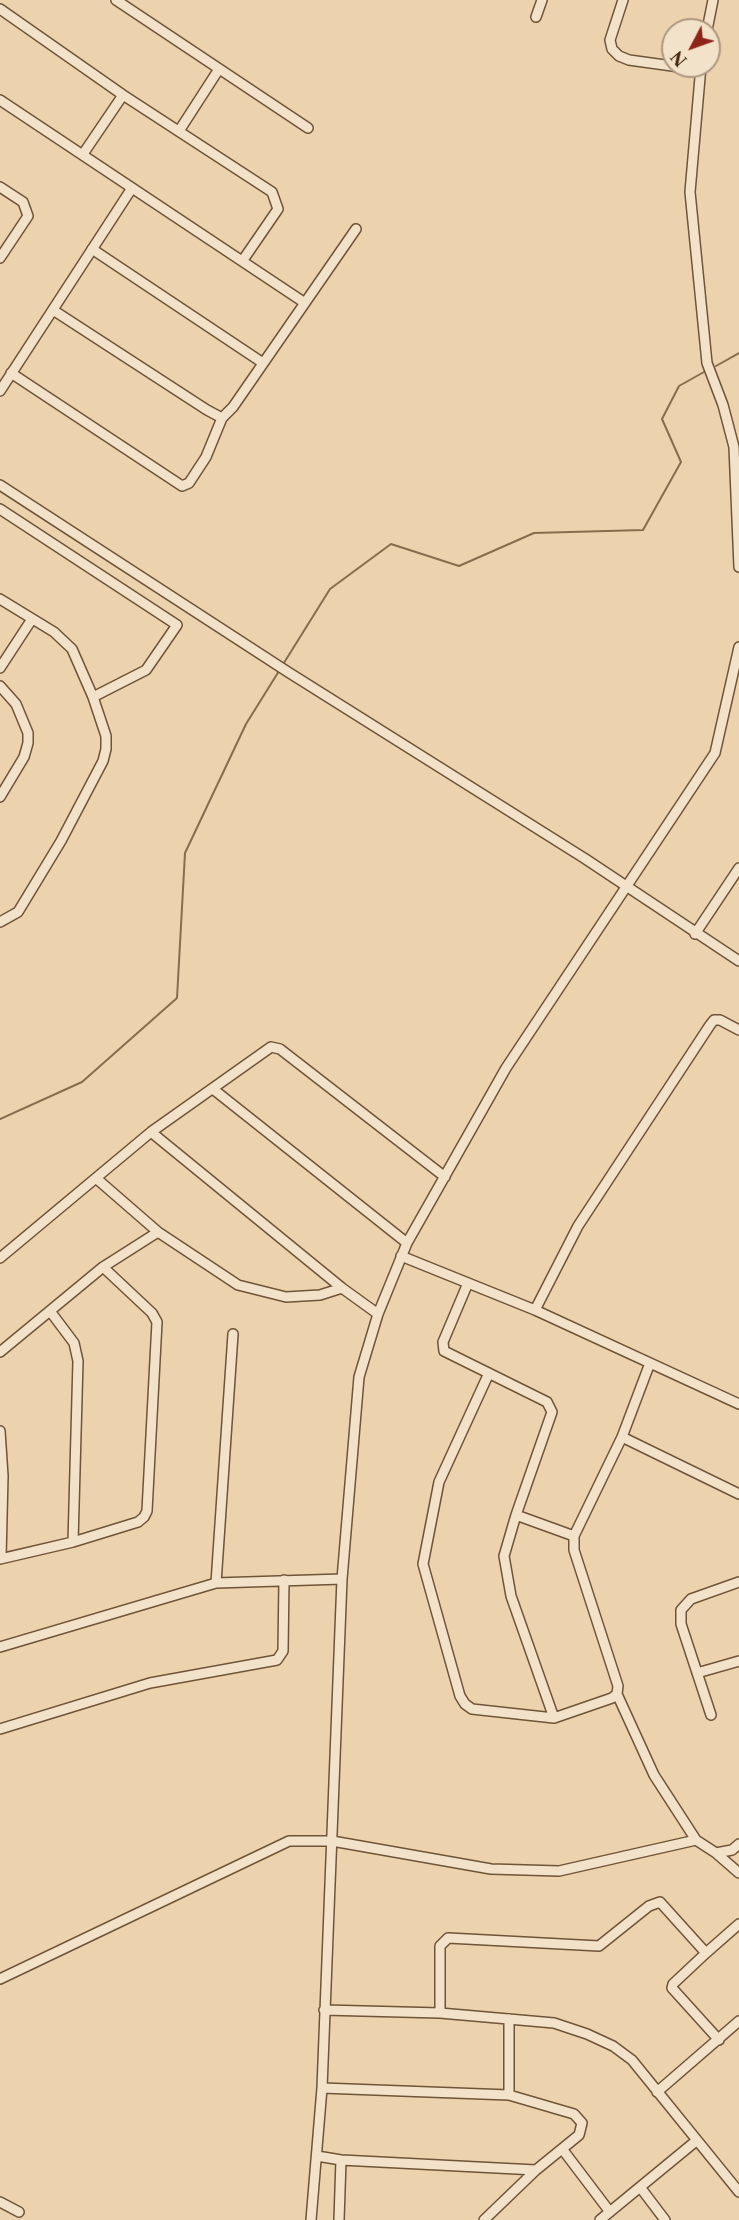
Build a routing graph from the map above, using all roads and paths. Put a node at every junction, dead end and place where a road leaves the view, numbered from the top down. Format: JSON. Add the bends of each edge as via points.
{"nodes":[{"id":1,"x":116,"y":0,"type":"edge"},
{"id":2,"x":542,"y":0,"type":"edge"},
{"id":3,"x":623,"y":0,"type":"edge"},
{"id":4,"x":713,"y":0,"type":"edge"},
{"id":5,"x":0,"y":9,"type":"edge"},
{"id":6,"x":537,"y":17,"type":"dead end"},
{"id":7,"x":709,"y":18,"type":"edge"},
{"id":8,"x":661,"y":64,"type":"edge"},
{"id":9,"x":219,"y":69,"type":"junction"},
{"id":10,"x":700,"y":78,"type":"edge"},
{"id":11,"x":123,"y":95,"type":"junction"},
{"id":12,"x":0,"y":100,"type":"edge"},
{"id":13,"x":308,"y":128,"type":"dead end"},
{"id":14,"x":179,"y":131,"type":"junction"},
{"id":15,"x":83,"y":154,"type":"junction"},
{"id":16,"x":0,"y":187,"type":"edge"},
{"id":17,"x":132,"y":188,"type":"junction"},
{"id":18,"x":356,"y":229,"type":"dead end"},
{"id":19,"x":92,"y":249,"type":"junction"},
{"id":20,"x":0,"y":258,"type":"edge"},
{"id":21,"x":243,"y":260,"type":"junction"},
{"id":22,"x":305,"y":303,"type":"junction"},
{"id":23,"x":53,"y":310,"type":"junction"},
{"id":24,"x":264,"y":363,"type":"junction"},
{"id":25,"x":11,"y":373,"type":"junction"},
{"id":26,"x":0,"y":391,"type":"edge"},
{"id":27,"x":222,"y":418,"type":"junction"},
{"id":28,"x":0,"y":485,"type":"edge"},
{"id":29,"x":0,"y":509,"type":"edge"},
{"id":30,"x":739,"y":567,"type":"edge"},
{"id":31,"x":0,"y":599,"type":"edge"},
{"id":32,"x":190,"y":608,"type":"junction"},
{"id":33,"x":32,"y":619,"type":"junction"},
{"id":34,"x":177,"y":625,"type":"junction"},
{"id":35,"x":739,"y":647,"type":"edge"},
{"id":36,"x":0,"y":668,"type":"edge"},
{"id":37,"x":0,"y":686,"type":"edge"},
{"id":38,"x":93,"y":697,"type":"junction"},
{"id":39,"x":0,"y":797,"type":"edge"},
{"id":40,"x":739,"y":868,"type":"edge"},
{"id":41,"x":624,"y":887,"type":"junction"},
{"id":42,"x":0,"y":922,"type":"edge"},
{"id":43,"x":695,"y":934,"type":"junction"},
{"id":44,"x":739,"y":961,"type":"edge"},
{"id":45,"x":739,"y":1030,"type":"edge"},
{"id":46,"x":213,"y":1089,"type":"junction"},
{"id":47,"x":151,"y":1132,"type":"junction"},
{"id":48,"x":445,"y":1177,"type":"junction"},
{"id":49,"x":97,"y":1179,"type":"junction"},
{"id":50,"x":158,"y":1232,"type":"junction"},
{"id":51,"x":406,"y":1243,"type":"junction"},
{"id":52,"x":401,"y":1256,"type":"junction"},
{"id":53,"x":0,"y":1258,"type":"edge"},
{"id":54,"x":103,"y":1267,"type":"junction"},
{"id":55,"x":468,"y":1283,"type":"junction"},
{"id":56,"x":342,"y":1288,"type":"junction"},
{"id":57,"x":534,"y":1310,"type":"junction"},
{"id":58,"x":50,"y":1311,"type":"junction"},
{"id":59,"x":378,"y":1314,"type":"junction"},
{"id":60,"x":233,"y":1334,"type":"dead end"},
{"id":61,"x":0,"y":1352,"type":"edge"},
{"id":62,"x":651,"y":1363,"type":"junction"},
{"id":63,"x":489,"y":1373,"type":"junction"},
{"id":64,"x":739,"y":1404,"type":"edge"},
{"id":65,"x":0,"y":1431,"type":"edge"},
{"id":66,"x":622,"y":1437,"type":"junction"},
{"id":67,"x":2,"y":1476,"type":"edge"},
{"id":68,"x":739,"y":1494,"type":"edge"},
{"id":69,"x":516,"y":1515,"type":"junction"},
{"id":70,"x":574,"y":1536,"type":"junction"},
{"id":71,"x":74,"y":1542,"type":"junction"},
{"id":72,"x":1,"y":1558,"type":"edge"},
{"id":73,"x":342,"y":1579,"type":"junction"},
{"id":74,"x":284,"y":1580,"type":"junction"},
{"id":75,"x":739,"y":1582,"type":"edge"},
{"id":76,"x":216,"y":1583,"type":"junction"},
{"id":77,"x":0,"y":1647,"type":"edge"},
{"id":78,"x":739,"y":1661,"type":"edge"},
{"id":79,"x":697,"y":1674,"type":"junction"},
{"id":80,"x":617,"y":1694,"type":"junction"},
{"id":81,"x":711,"y":1715,"type":"dead end"},
{"id":82,"x":554,"y":1718,"type":"junction"},
{"id":83,"x":0,"y":1729,"type":"edge"},
{"id":84,"x":696,"y":1840,"type":"junction"},
{"id":85,"x":333,"y":1841,"type":"junction"},
{"id":86,"x":739,"y":1844,"type":"edge"},
{"id":87,"x":716,"y":1853,"type":"junction"},
{"id":88,"x":739,"y":1874,"type":"edge"},
{"id":89,"x":739,"y":1924,"type":"edge"},
{"id":90,"x":706,"y":1953,"type":"junction"},
{"id":91,"x":0,"y":1979,"type":"edge"},
{"id":92,"x":324,"y":2010,"type":"junction"},
{"id":93,"x":440,"y":2013,"type":"junction"},
{"id":94,"x":509,"y":2019,"type":"junction"},
{"id":95,"x":739,"y":2021,"type":"edge"},
{"id":96,"x":719,"y":2040,"type":"junction"},
{"id":97,"x":322,"y":2088,"type":"junction"},
{"id":98,"x":657,"y":2092,"type":"junction"},
{"id":99,"x":509,"y":2095,"type":"junction"},
{"id":100,"x":696,"y":2141,"type":"junction"},
{"id":101,"x":563,"y":2150,"type":"junction"},
{"id":102,"x":317,"y":2156,"type":"junction"},
{"id":103,"x":341,"y":2160,"type":"junction"},
{"id":104,"x":536,"y":2170,"type":"junction"},
{"id":105,"x":640,"y":2187,"type":"junction"},
{"id":106,"x":739,"y":2192,"type":"edge"},
{"id":107,"x":0,"y":2202,"type":"edge"},
{"id":108,"x":19,"y":2212,"type":"dead end"},
{"id":109,"x":610,"y":2212,"type":"junction"},
{"id":110,"x":311,"y":2220,"type":"edge"},
{"id":111,"x":339,"y":2220,"type":"edge"},
{"id":112,"x":484,"y":2220,"type":"edge"},
{"id":113,"x":600,"y":2220,"type":"edge"},
{"id":114,"x":665,"y":2220,"type":"edge"}],
"edges":[{"from":1,"to":9,"type":"street"},
{"from":2,"to":6,"type":"street"},
{"from":3,"to":8,"type":"street","via":[[610,40],[612,49],[629,60]]},
{"from":4,"to":7,"type":"street"},
{"from":5,"to":11,"type":"street"},
{"from":9,"to":13,"type":"street"},
{"from":9,"to":14,"type":"street"},
{"from":10,"to":30,"type":"street","via":[[690,192],[707,363],[734,447]]},
{"from":11,"to":14,"type":"street"},
{"from":11,"to":15,"type":"street"},
{"from":12,"to":15,"type":"street"},
{"from":14,"to":21,"type":"street","via":[[275,196],[278,209]]},
{"from":15,"to":17,"type":"street"},
{"from":16,"to":20,"type":"street","via":[[23,202],[28,216]]},
{"from":17,"to":19,"type":"street"},
{"from":17,"to":21,"type":"street"},
{"from":18,"to":22,"type":"street"},
{"from":19,"to":23,"type":"street"},
{"from":19,"to":24,"type":"street"},
{"from":21,"to":22,"type":"street"},
{"from":22,"to":24,"type":"street"},
{"from":23,"to":25,"type":"street"},
{"from":23,"to":27,"type":"street"},
{"from":24,"to":27,"type":"street"},
{"from":25,"to":26,"type":"street"},
{"from":25,"to":27,"type":"street","via":[[182,486],[189,483],[206,457]]},
{"from":28,"to":32,"type":"street"},
{"from":29,"to":34,"type":"street"},
{"from":31,"to":33,"type":"street"},
{"from":32,"to":34,"type":"street"},
{"from":32,"to":41,"type":"street"},
{"from":33,"to":36,"type":"street"},
{"from":33,"to":38,"type":"street","via":[[72,649]]},
{"from":34,"to":38,"type":"street","via":[[146,670]]},
{"from":35,"to":41,"type":"street","via":[[715,753]]},
{"from":37,"to":39,"type":"street","via":[[16,704],[28,743]]},
{"from":38,"to":42,"type":"street","via":[[106,736],[103,761],[18,912]]},
{"from":40,"to":43,"type":"street"},
{"from":41,"to":43,"type":"street"},
{"from":41,"to":48,"type":"street","via":[[506,1068]]},
{"from":43,"to":44,"type":"street"},
{"from":45,"to":57,"type":"street","via":[[720,1020],[710,1025],[578,1226]]},
{"from":46,"to":47,"type":"street"},
{"from":46,"to":48,"type":"street","via":[[272,1047],[280,1049]]},
{"from":46,"to":51,"type":"street"},
{"from":47,"to":49,"type":"street"},
{"from":47,"to":56,"type":"street"},
{"from":48,"to":51,"type":"street"},
{"from":49,"to":50,"type":"street"},
{"from":49,"to":53,"type":"street"},
{"from":50,"to":54,"type":"street"},
{"from":50,"to":56,"type":"street","via":[[238,1285],[286,1297],[320,1295]]},
{"from":51,"to":52,"type":"street"},
{"from":52,"to":55,"type":"street"},
{"from":52,"to":59,"type":"street"},
{"from":54,"to":58,"type":"street"},
{"from":54,"to":71,"type":"street","via":[[157,1322],[147,1511],[138,1522]]},
{"from":55,"to":57,"type":"street"},
{"from":55,"to":63,"type":"street","via":[[443,1342],[444,1351]]},
{"from":56,"to":59,"type":"street"},
{"from":57,"to":62,"type":"street"},
{"from":58,"to":61,"type":"street"},
{"from":58,"to":71,"type":"street","via":[[74,1343],[78,1361]]},
{"from":59,"to":73,"type":"street","via":[[359,1377]]},
{"from":60,"to":76,"type":"street"},
{"from":62,"to":64,"type":"street"},
{"from":62,"to":66,"type":"street"},
{"from":63,"to":69,"type":"street","via":[[547,1402],[552,1412]]},
{"from":63,"to":82,"type":"street","via":[[439,1482],[423,1563],[465,1704],[483,1711]]},
{"from":65,"to":67,"type":"street"},
{"from":66,"to":68,"type":"street"},
{"from":66,"to":70,"type":"street"},
{"from":67,"to":72,"type":"street"},
{"from":69,"to":70,"type":"street"},
{"from":69,"to":82,"type":"street","via":[[504,1556],[511,1596]]},
{"from":70,"to":80,"type":"street","via":[[574,1550],[618,1686]]},
{"from":71,"to":72,"type":"street"},
{"from":73,"to":74,"type":"street"},
{"from":73,"to":85,"type":"street"},
{"from":74,"to":76,"type":"street"},
{"from":74,"to":83,"type":"street","via":[[283,1651],[277,1660],[150,1683]]},
{"from":75,"to":79,"type":"street","via":[[691,1599],[681,1610],[681,1624]]},
{"from":76,"to":77,"type":"street"},
{"from":78,"to":79,"type":"street"},
{"from":79,"to":81,"type":"street"},
{"from":80,"to":82,"type":"street"},
{"from":80,"to":84,"type":"street","via":[[654,1775]]},
{"from":84,"to":85,"type":"street","via":[[560,1871],[492,1869]]},
{"from":84,"to":87,"type":"street"},
{"from":85,"to":91,"type":"street","via":[[289,1841]]},
{"from":85,"to":92,"type":"street"},
{"from":86,"to":87,"type":"street","via":[[732,1850]]},
{"from":87,"to":88,"type":"street"},
{"from":89,"to":90,"type":"street"},
{"from":90,"to":93,"type":"street","via":[[660,1902],[649,1906],[599,1946],[448,1938],[440,1946]]},
{"from":90,"to":96,"type":"street","via":[[672,1988]]},
{"from":92,"to":93,"type":"street"},
{"from":92,"to":97,"type":"street"},
{"from":93,"to":94,"type":"street"},
{"from":94,"to":98,"type":"street","via":[[554,2023],[613,2046],[632,2060]]},
{"from":94,"to":99,"type":"street"},
{"from":95,"to":96,"type":"street"},
{"from":96,"to":98,"type":"street"},
{"from":97,"to":99,"type":"street"},
{"from":97,"to":102,"type":"street"},
{"from":98,"to":100,"type":"street"},
{"from":99,"to":101,"type":"street","via":[[574,2114],[582,2123],[579,2135]]},
{"from":100,"to":105,"type":"street"},
{"from":100,"to":106,"type":"street"},
{"from":101,"to":104,"type":"street"},
{"from":101,"to":109,"type":"street"},
{"from":102,"to":103,"type":"street"},
{"from":102,"to":110,"type":"street"},
{"from":103,"to":104,"type":"street"},
{"from":103,"to":111,"type":"street"},
{"from":104,"to":112,"type":"street"},
{"from":105,"to":109,"type":"street"},
{"from":105,"to":114,"type":"street"},
{"from":107,"to":108,"type":"street"},
{"from":109,"to":113,"type":"street"}]}
